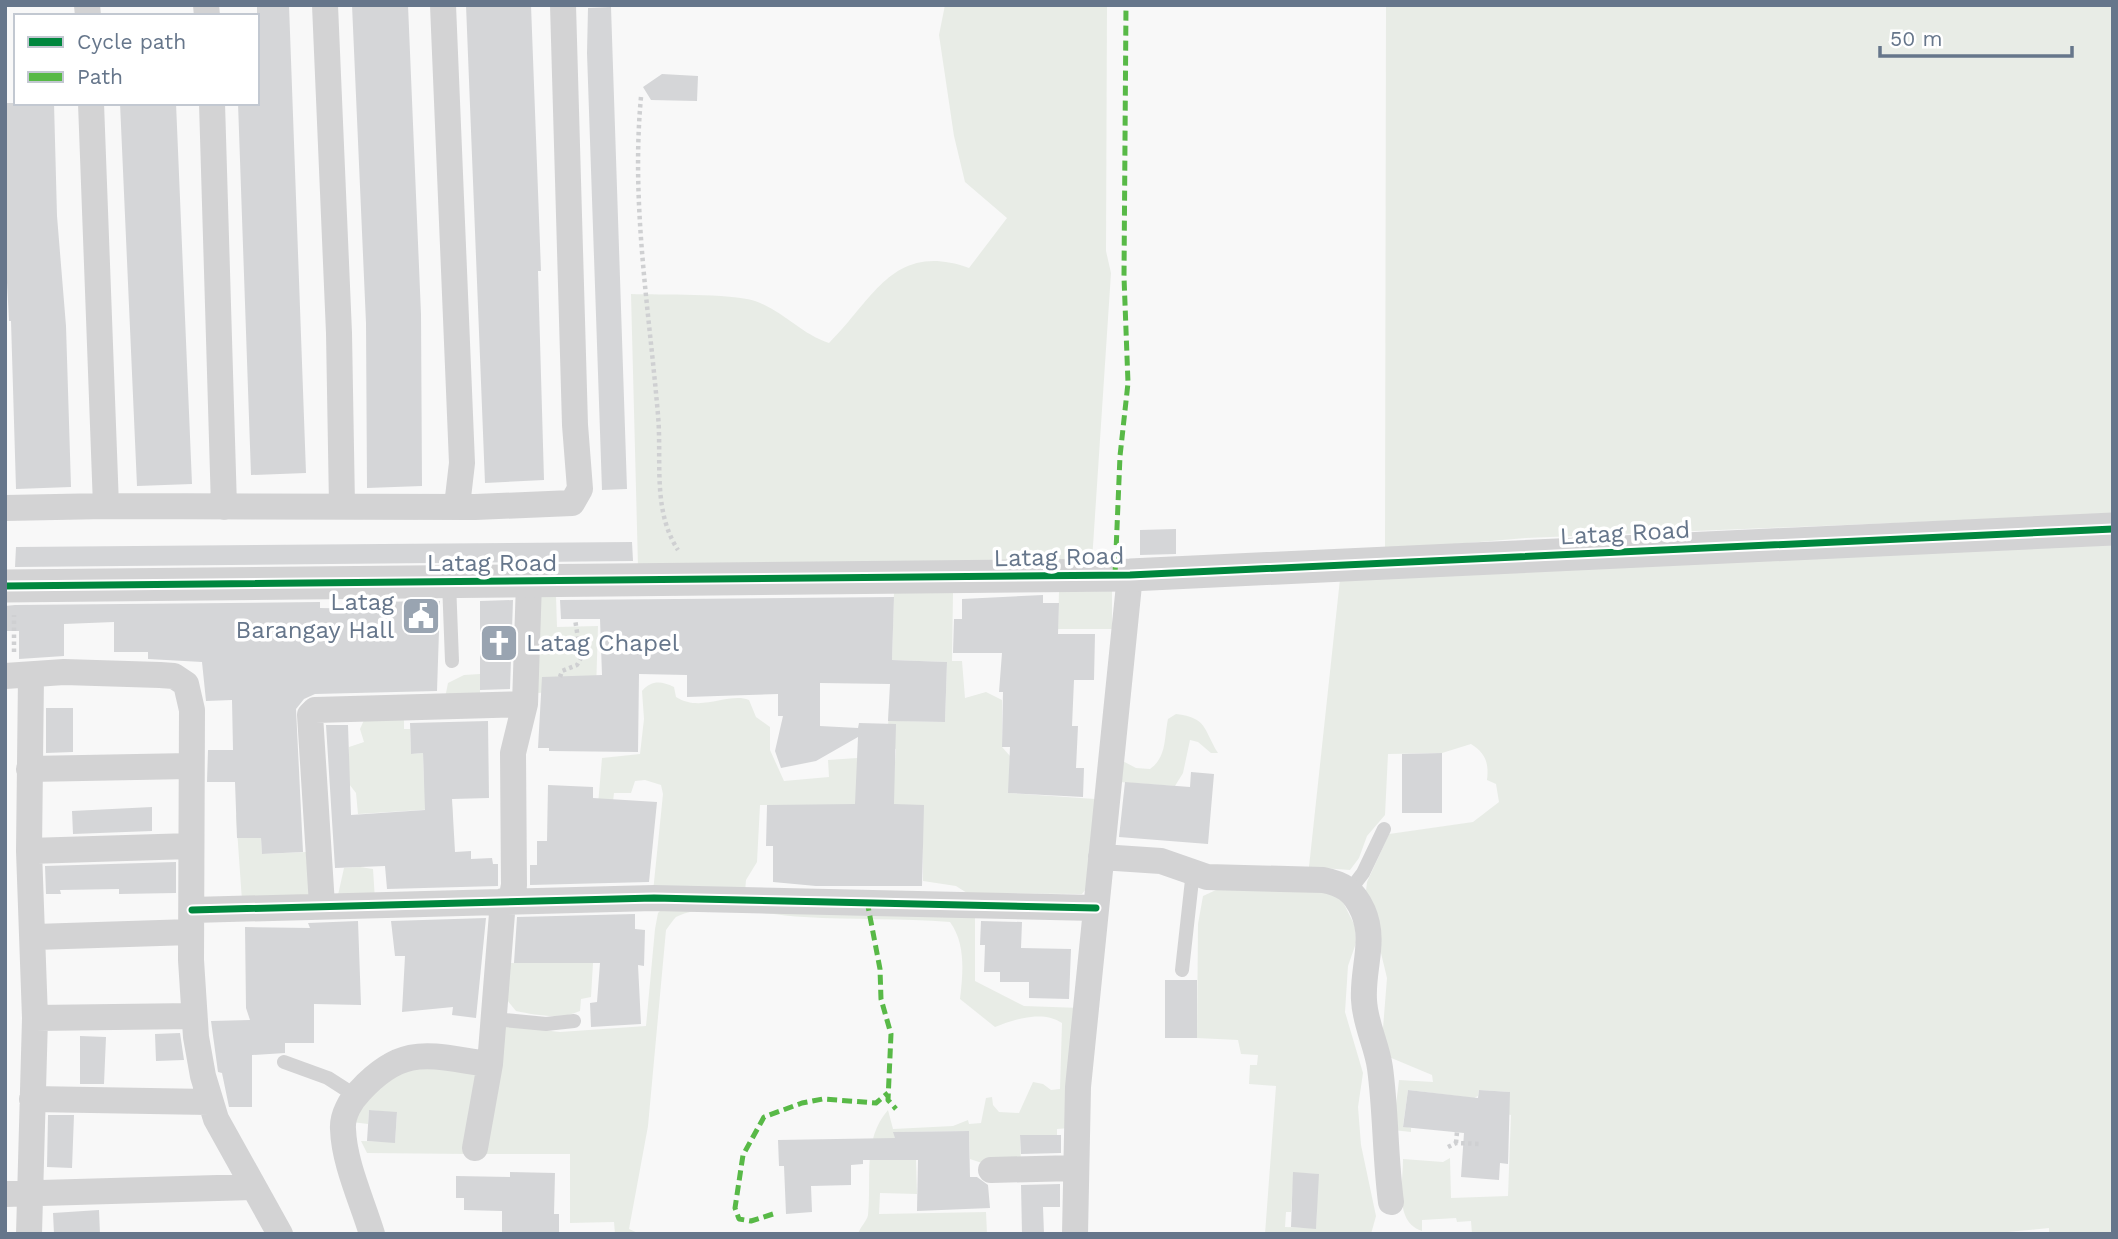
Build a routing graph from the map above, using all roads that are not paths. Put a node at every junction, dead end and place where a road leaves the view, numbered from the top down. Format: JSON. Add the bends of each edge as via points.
{"nodes":[{"id":1,"x":325,"y":5,"type":"edge"},
{"id":2,"x":443,"y":5,"type":"edge"},
{"id":3,"x":563,"y":5,"type":"edge"},
{"id":4,"x":91,"y":105,"type":"edge"},
{"id":5,"x":212,"y":105,"type":"edge"},
{"id":6,"x":106,"y":506,"type":"junction"},
{"id":7,"x":342,"y":506,"type":"junction"},
{"id":8,"x":457,"y":506,"type":"junction"},
{"id":9,"x":224,"y":507,"type":"junction"},
{"id":10,"x":5,"y":508,"type":"edge"},
{"id":11,"x":2113,"y":528,"type":"edge"},
{"id":12,"x":1130,"y":575,"type":"junction"},
{"id":13,"x":449,"y":582,"type":"junction"},
{"id":14,"x":529,"y":582,"type":"junction"},
{"id":15,"x":10,"y":586,"type":"edge"},
{"id":16,"x":452,"y":661,"type":"dead end"},
{"id":17,"x":17,"y":676,"type":"edge"},
{"id":18,"x":525,"y":704,"type":"junction"},
{"id":19,"x":190,"y":766,"type":"junction"},
{"id":20,"x":29,"y":769,"type":"junction"},
{"id":21,"x":1384,"y":829,"type":"dead end"},
{"id":22,"x":191,"y":846,"type":"junction"},
{"id":23,"x":29,"y":851,"type":"junction"},
{"id":24,"x":1101,"y":856,"type":"junction"},
{"id":25,"x":1193,"y":871,"type":"junction"},
{"id":26,"x":1350,"y":890,"type":"junction"},
{"id":27,"x":507,"y":901,"type":"junction"},
{"id":28,"x":322,"y":905,"type":"junction"},
{"id":29,"x":1096,"y":908,"type":"junction"},
{"id":30,"x":191,"y":921,"type":"junction"},
{"id":31,"x":35,"y":937,"type":"junction"},
{"id":32,"x":1182,"y":970,"type":"dead end"},
{"id":33,"x":194,"y":1016,"type":"junction"},
{"id":34,"x":35,"y":1018,"type":"junction"},
{"id":35,"x":494,"y":1019,"type":"junction"},
{"id":36,"x":574,"y":1021,"type":"dead end"},
{"id":37,"x":284,"y":1062,"type":"dead end"},
{"id":38,"x":490,"y":1064,"type":"junction"},
{"id":39,"x":356,"y":1096,"type":"junction"},
{"id":40,"x":32,"y":1099,"type":"junction"},
{"id":41,"x":209,"y":1102,"type":"junction"},
{"id":42,"x":475,"y":1148,"type":"dead end"},
{"id":43,"x":1076,"y":1168,"type":"junction"},
{"id":44,"x":991,"y":1170,"type":"dead end"},
{"id":45,"x":253,"y":1187,"type":"junction"},
{"id":46,"x":17,"y":1194,"type":"edge"},
{"id":47,"x":1391,"y":1202,"type":"dead end"},
{"id":48,"x":29,"y":1234,"type":"edge"},
{"id":49,"x":280,"y":1234,"type":"edge"},
{"id":50,"x":372,"y":1234,"type":"edge"},
{"id":51,"x":1075,"y":1234,"type":"edge"}],
"edges":[{"from":1,"to":7,"type":"street"},
{"from":2,"to":8,"type":"street","via":[[462,463]]},
{"from":3,"to":8,"type":"street","via":[[580,489],[572,503],[564,506]]},
{"from":4,"to":6,"type":"street"},
{"from":5,"to":9,"type":"street"},
{"from":6,"to":9,"type":"street"},
{"from":6,"to":10,"type":"street"},
{"from":7,"to":8,"type":"street"},
{"from":7,"to":9,"type":"street"},
{"from":11,"to":12,"type":"street","name":"Latag Road"},
{"from":12,"to":14,"type":"street","name":"Latag Road"},
{"from":12,"to":24,"type":"street"},
{"from":13,"to":14,"type":"street","name":"Latag Road"},
{"from":13,"to":15,"type":"street","name":"Latag Road"},
{"from":13,"to":16,"type":"lane"},
{"from":14,"to":18,"type":"street"},
{"from":17,"to":19,"type":"street","via":[[64,672],[180,679],[191,698]]},
{"from":17,"to":20,"type":"street"},
{"from":18,"to":27,"type":"street","via":[[513,753],[514,885]]},
{"from":18,"to":28,"type":"street","via":[[315,710],[310,715]]},
{"from":19,"to":20,"type":"street"},
{"from":19,"to":22,"type":"street"},
{"from":20,"to":23,"type":"street"},
{"from":21,"to":26,"type":"lane"},
{"from":22,"to":23,"type":"street"},
{"from":22,"to":30,"type":"street"},
{"from":23,"to":31,"type":"street"},
{"from":24,"to":25,"type":"street","via":[[1161,861]]},
{"from":24,"to":29,"type":"street"},
{"from":25,"to":26,"type":"street","via":[[1216,877],[1323,880]]},
{"from":25,"to":32,"type":"lane"},
{"from":26,"to":47,"type":"street","via":[[1368,926],[1364,1001],[1380,1066]]},
{"from":27,"to":28,"type":"street"},
{"from":27,"to":29,"type":"street","via":[[755,898]]},
{"from":27,"to":35,"type":"street"},
{"from":28,"to":30,"type":"street"},
{"from":29,"to":43,"type":"street","via":[[1078,1087]]},
{"from":30,"to":31,"type":"street"},
{"from":30,"to":33,"type":"street"},
{"from":31,"to":34,"type":"street"},
{"from":33,"to":34,"type":"street"},
{"from":33,"to":41,"type":"street"},
{"from":34,"to":40,"type":"street"},
{"from":35,"to":36,"type":"lane","via":[[545,1024]]},
{"from":35,"to":38,"type":"street"},
{"from":37,"to":39,"type":"lane","via":[[328,1078]]},
{"from":38,"to":39,"type":"street","via":[[401,1058]]},
{"from":38,"to":42,"type":"street"},
{"from":39,"to":50,"type":"street","via":[[343,1125],[344,1142]]},
{"from":40,"to":41,"type":"street"},
{"from":40,"to":46,"type":"street"},
{"from":41,"to":45,"type":"street"},
{"from":43,"to":44,"type":"street"},
{"from":43,"to":51,"type":"street"},
{"from":45,"to":46,"type":"street"},
{"from":45,"to":49,"type":"street"},
{"from":46,"to":48,"type":"street"}]}
